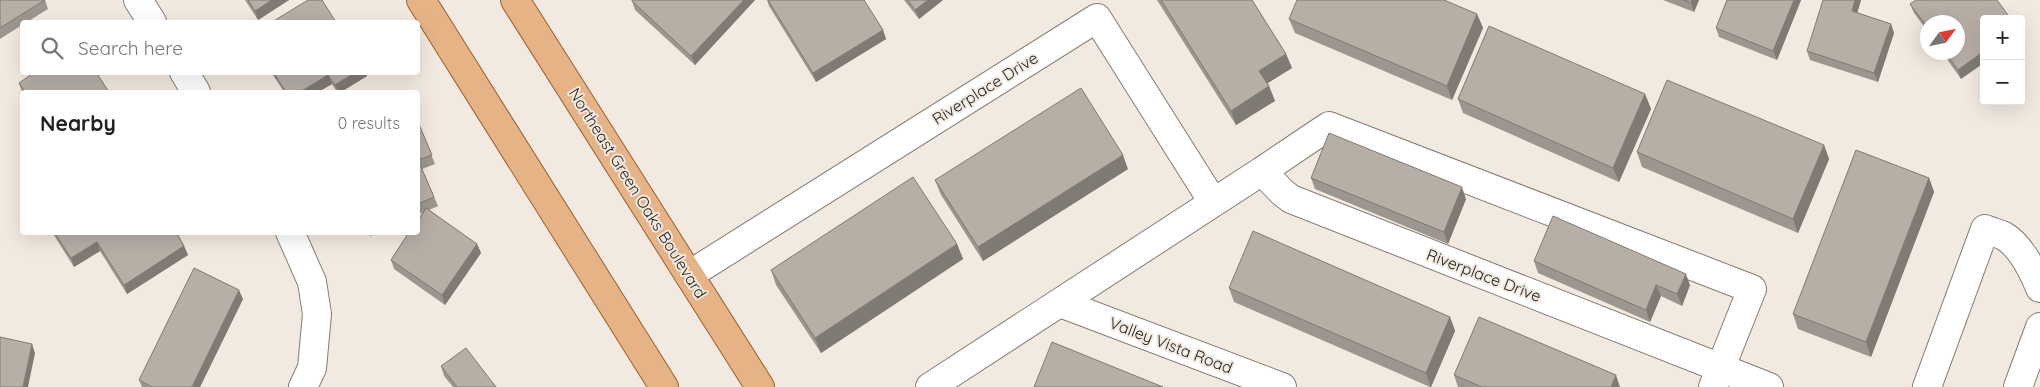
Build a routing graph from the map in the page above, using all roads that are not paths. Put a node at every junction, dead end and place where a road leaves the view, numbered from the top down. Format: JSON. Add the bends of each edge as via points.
{"nodes":[{"id":1,"x":138,"y":0,"type":"edge"},
{"id":2,"x":421,"y":0,"type":"edge"},
{"id":3,"x":515,"y":0,"type":"edge"},
{"id":4,"x":151,"y":20,"type":"edge"},
{"id":5,"x":186,"y":75,"type":"edge"},
{"id":6,"x":195,"y":90,"type":"edge"},
{"id":7,"x":1262,"y":171,"type":"junction"},
{"id":8,"x":1213,"y":202,"type":"junction"},
{"id":9,"x":291,"y":235,"type":"edge"},
{"id":10,"x":689,"y":275,"type":"junction"},
{"id":11,"x":2040,"y":288,"type":"edge"},
{"id":12,"x":1060,"y":303,"type":"junction"},
{"id":13,"x":2040,"y":327,"type":"edge"},
{"id":14,"x":1716,"y":377,"type":"edge"},
{"id":15,"x":303,"y":387,"type":"edge"},
{"id":16,"x":664,"y":387,"type":"edge"},
{"id":17,"x":760,"y":387,"type":"edge"},
{"id":18,"x":930,"y":387,"type":"edge"},
{"id":19,"x":1282,"y":387,"type":"edge"},
{"id":20,"x":1769,"y":387,"type":"edge"},
{"id":21,"x":1927,"y":387,"type":"edge"},
{"id":22,"x":2018,"y":387,"type":"edge"}],
"edges":[{"from":1,"to":4,"type":"street"},
{"from":2,"to":16,"type":"main road"},
{"from":3,"to":10,"type":"main road","name":"Northeast Green Oaks Boulevard"},
{"from":5,"to":6,"type":"street"},
{"from":7,"to":8,"type":"street"},
{"from":7,"to":14,"type":"street","name":"Riverplace Drive","via":[[1291,199]]},
{"from":7,"to":14,"type":"street","via":[[1329,126],[1752,288]]},
{"from":8,"to":10,"type":"street","name":"Riverplace Drive","via":[[1097,18]]},
{"from":8,"to":12,"type":"street"},
{"from":9,"to":15,"type":"street","via":[[312,282],[317,314],[312,368]]},
{"from":10,"to":17,"type":"main road","name":"Northeast Green Oaks Boulevard"},
{"from":11,"to":21,"type":"street","via":[[2015,246],[2005,237],[1985,229]]},
{"from":12,"to":18,"type":"street"},
{"from":12,"to":19,"type":"street","name":"Valley Vista Road"},
{"from":13,"to":22,"type":"street"},
{"from":14,"to":20,"type":"street","name":"Riverplace Drive"}]}
